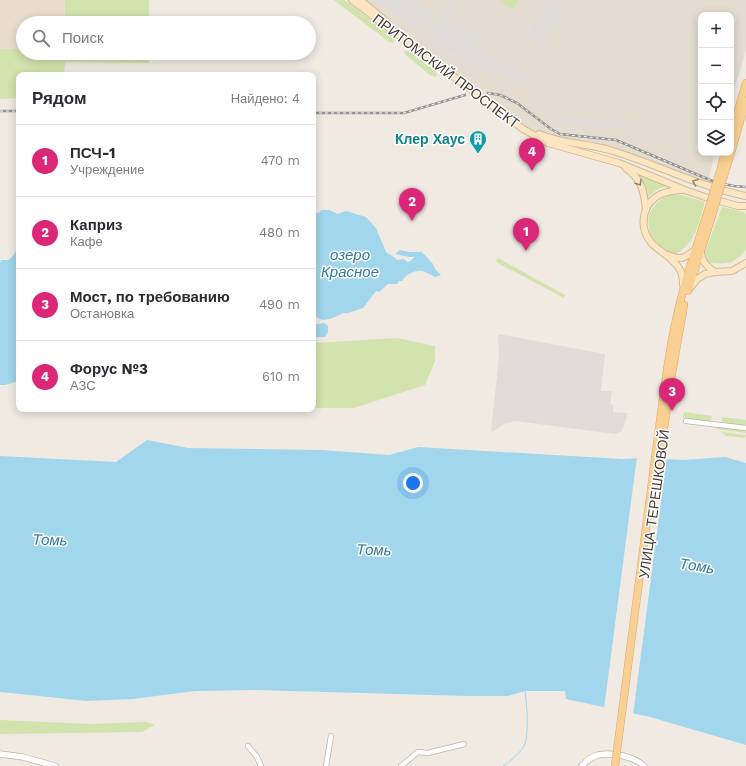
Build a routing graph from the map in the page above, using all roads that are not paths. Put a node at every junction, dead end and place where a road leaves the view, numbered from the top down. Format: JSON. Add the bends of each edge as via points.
{"nodes":[{"id":1,"x":352,"y":0,"type":"edge"},
{"id":2,"x":360,"y":0,"type":"edge"},
{"id":3,"x":746,"y":83,"type":"edge"},
{"id":4,"x":746,"y":102,"type":"edge"},
{"id":5,"x":734,"y":124,"type":"edge"},
{"id":6,"x":734,"y":143,"type":"edge"},
{"id":7,"x":600,"y":147,"type":"junction"},
{"id":8,"x":595,"y":156,"type":"junction"},
{"id":9,"x":725,"y":156,"type":"edge"},
{"id":10,"x":730,"y":156,"type":"edge"},
{"id":11,"x":619,"y":163,"type":"junction"},
{"id":12,"x":723,"y":171,"type":"junction"},
{"id":13,"x":685,"y":190,"type":"junction"},
{"id":14,"x":746,"y":196,"type":"edge"},
{"id":15,"x":738,"y":206,"type":"junction"},
{"id":16,"x":746,"y":206,"type":"edge"},
{"id":17,"x":646,"y":210,"type":"junction"},
{"id":18,"x":746,"y":210,"type":"edge"},
{"id":19,"x":660,"y":251,"type":"junction"},
{"id":20,"x":698,"y":251,"type":"junction"},
{"id":21,"x":746,"y":262,"type":"edge"},
{"id":22,"x":715,"y":272,"type":"junction"},
{"id":23,"x":685,"y":293,"type":"junction"},
{"id":24,"x":686,"y":420,"type":"dead end"},
{"id":25,"x":662,"y":428,"type":"junction"},
{"id":26,"x":746,"y":428,"type":"edge"},
{"id":27,"x":331,"y":736,"type":"dead end"},
{"id":28,"x":464,"y":744,"type":"dead end"},
{"id":29,"x":248,"y":746,"type":"dead end"},
{"id":30,"x":0,"y":754,"type":"edge"},
{"id":31,"x":55,"y":766,"type":"edge"},
{"id":32,"x":261,"y":766,"type":"edge"},
{"id":33,"x":326,"y":766,"type":"edge"},
{"id":34,"x":401,"y":766,"type":"edge"},
{"id":35,"x":582,"y":766,"type":"edge"},
{"id":36,"x":616,"y":766,"type":"edge"},
{"id":37,"x":620,"y":766,"type":"edge"},
{"id":38,"x":644,"y":766,"type":"edge"}],
"edges":[{"from":1,"to":8,"type":"main road","name":"ПРИТОМСКИЙ ПРОСПЕКТ","via":[[523,129],[548,143]]},
{"from":2,"to":7,"type":"main road","name":"ПРИТОМСКИЙ ПРОСПЕКТ","via":[[526,127],[559,141]]},
{"from":3,"to":5,"type":"main road"},
{"from":4,"to":6,"type":"main road","name":"УЛИЦА ТЕРЕШКОВОЙ"},
{"from":7,"to":8,"type":"main road","via":[[595,148]]},
{"from":14,"to":7,"type":"main road","name":"ПРИТОМСКИЙ ПРОСПЕКТ","one_way":true,"via":[[706,186]]},
{"from":8,"to":11,"type":"main road","name":"ПРИТОМСКИЙ ПРОСПЕКТ"},
{"from":9,"to":12,"type":"main road","name":"УЛИЦА ТЕРЕШКОВОЙ"},
{"from":10,"to":12,"type":"main road","name":"УЛИЦА ТЕРЕШКОВОЙ"},
{"from":11,"to":13,"type":"main road","name":"ПРИТОМСКИЙ ПРОСПЕКТ"},
{"from":11,"to":17,"type":"main road","one_way":true,"via":[[640,182]]},
{"from":12,"to":20,"type":"main road","name":"УЛИЦА ТЕРЕШКОВОЙ","bridge":true},
{"from":13,"to":15,"type":"main road","name":"ПРИТОМСКИЙ ПРОСПЕКТ"},
{"from":13,"to":17,"type":"main road","via":[[658,195],[652,199]]},
{"from":15,"to":16,"type":"main road","name":"ПРИТОМСКИЙ ПРОСПЕКТ"},
{"from":15,"to":18,"type":"main road"},
{"from":17,"to":19,"type":"main road","via":[[643,226],[646,235]]},
{"from":19,"to":20,"type":"main road","via":[[674,258],[682,258]]},
{"from":19,"to":23,"type":"main road","via":[[680,270]]},
{"from":20,"to":22,"type":"main road","via":[[705,263]]},
{"from":20,"to":23,"type":"main road","name":"УЛИЦА ТЕРЕШКОВОЙ"},
{"from":21,"to":22,"type":"main road","via":[[732,271]]},
{"from":22,"to":23,"type":"main road","via":[[705,274]]},
{"from":23,"to":25,"type":"main road","name":"УЛИЦА ТЕРЕШКОВОЙ"},
{"from":24,"to":26,"type":"street"},
{"from":25,"to":36,"type":"main road","name":"УЛИЦА ТЕРЕШКОВОЙ","bridge":true},
{"from":25,"to":37,"type":"main road","name":"УЛИЦА ТЕРЕШКОВОЙ","bridge":true},
{"from":27,"to":33,"type":"street"},
{"from":28,"to":34,"type":"street","via":[[428,753],[418,752]]},
{"from":29,"to":32,"type":"street"},
{"from":30,"to":31,"type":"street"},
{"from":35,"to":38,"type":"street","via":[[592,757],[610,754],[635,760]]}]}
